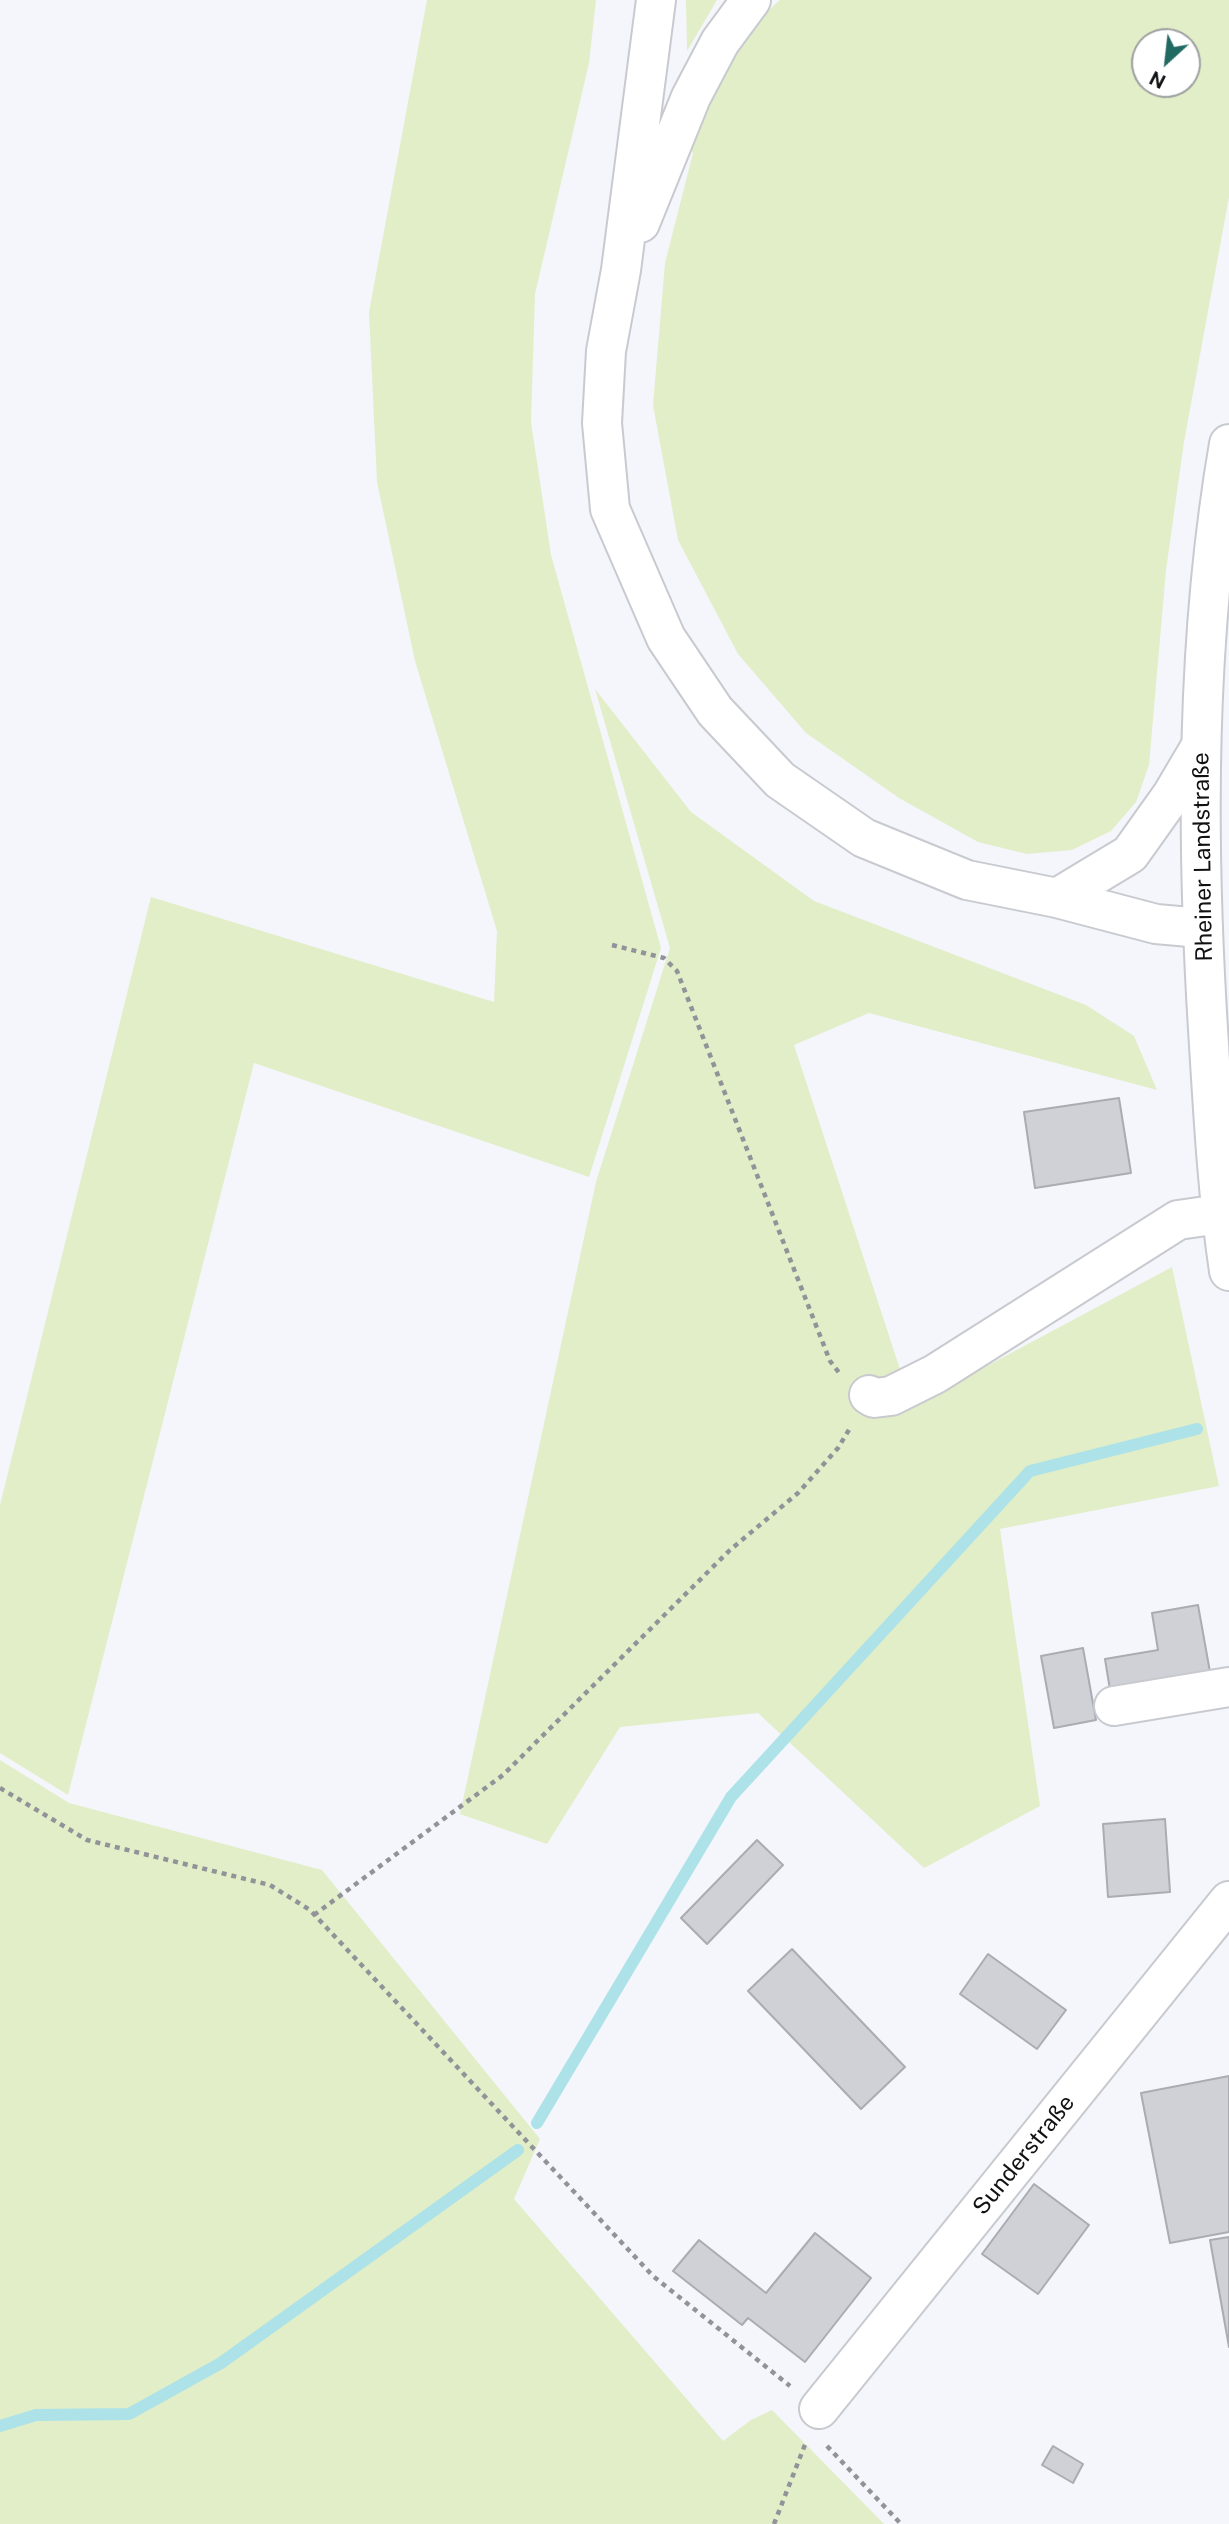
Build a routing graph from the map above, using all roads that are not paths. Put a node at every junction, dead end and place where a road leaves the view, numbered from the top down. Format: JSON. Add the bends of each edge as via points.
{"nodes":[{"id":1,"x":656,"y":0,"type":"edge"},
{"id":2,"x":751,"y":0,"type":"edge"},
{"id":3,"x":621,"y":270,"type":"junction"},
{"id":4,"x":1229,"y":444,"type":"edge"},
{"id":5,"x":1201,"y":746,"type":"junction"},
{"id":6,"x":1057,"y":898,"type":"junction"},
{"id":7,"x":1201,"y":928,"type":"junction"},
{"id":8,"x":1220,"y":1214,"type":"junction"},
{"id":9,"x":1229,"y":1271,"type":"edge"},
{"id":10,"x":869,"y":1395,"type":"road end"},
{"id":11,"x":1229,"y":1687,"type":"edge"},
{"id":12,"x":1114,"y":1706,"type":"dead end"},
{"id":13,"x":1229,"y":1901,"type":"edge"},
{"id":14,"x":819,"y":2409,"type":"road end"}],
"edges":[{"from":1,"to":3,"type":"main road"},
{"from":2,"to":3,"type":"main road","via":[[720,42],[691,97]]},
{"from":3,"to":6,"type":"main road","via":[[606,351],[602,423],[610,509],[666,638],[715,711],[780,779],[864,838],[967,880]]},
{"from":4,"to":5,"type":"main road","name":"Rheiner Landstraße","via":[[1211,581]]},
{"from":5,"to":6,"type":"main road","via":[[1130,854]]},
{"from":5,"to":7,"type":"main road","name":"Rheiner Landstraße"},
{"from":6,"to":7,"type":"main road","via":[[1156,924]]},
{"from":7,"to":8,"type":"main road","name":"Rheiner Landstraße"},
{"from":8,"to":9,"type":"main road","name":"Rheiner Landstraße"},
{"from":8,"to":10,"type":"main road","via":[[1178,1220],[935,1374],[891,1396]]},
{"from":11,"to":12,"type":"main road"},
{"from":13,"to":14,"type":"main road","name":"Sunderstraße"}]}
